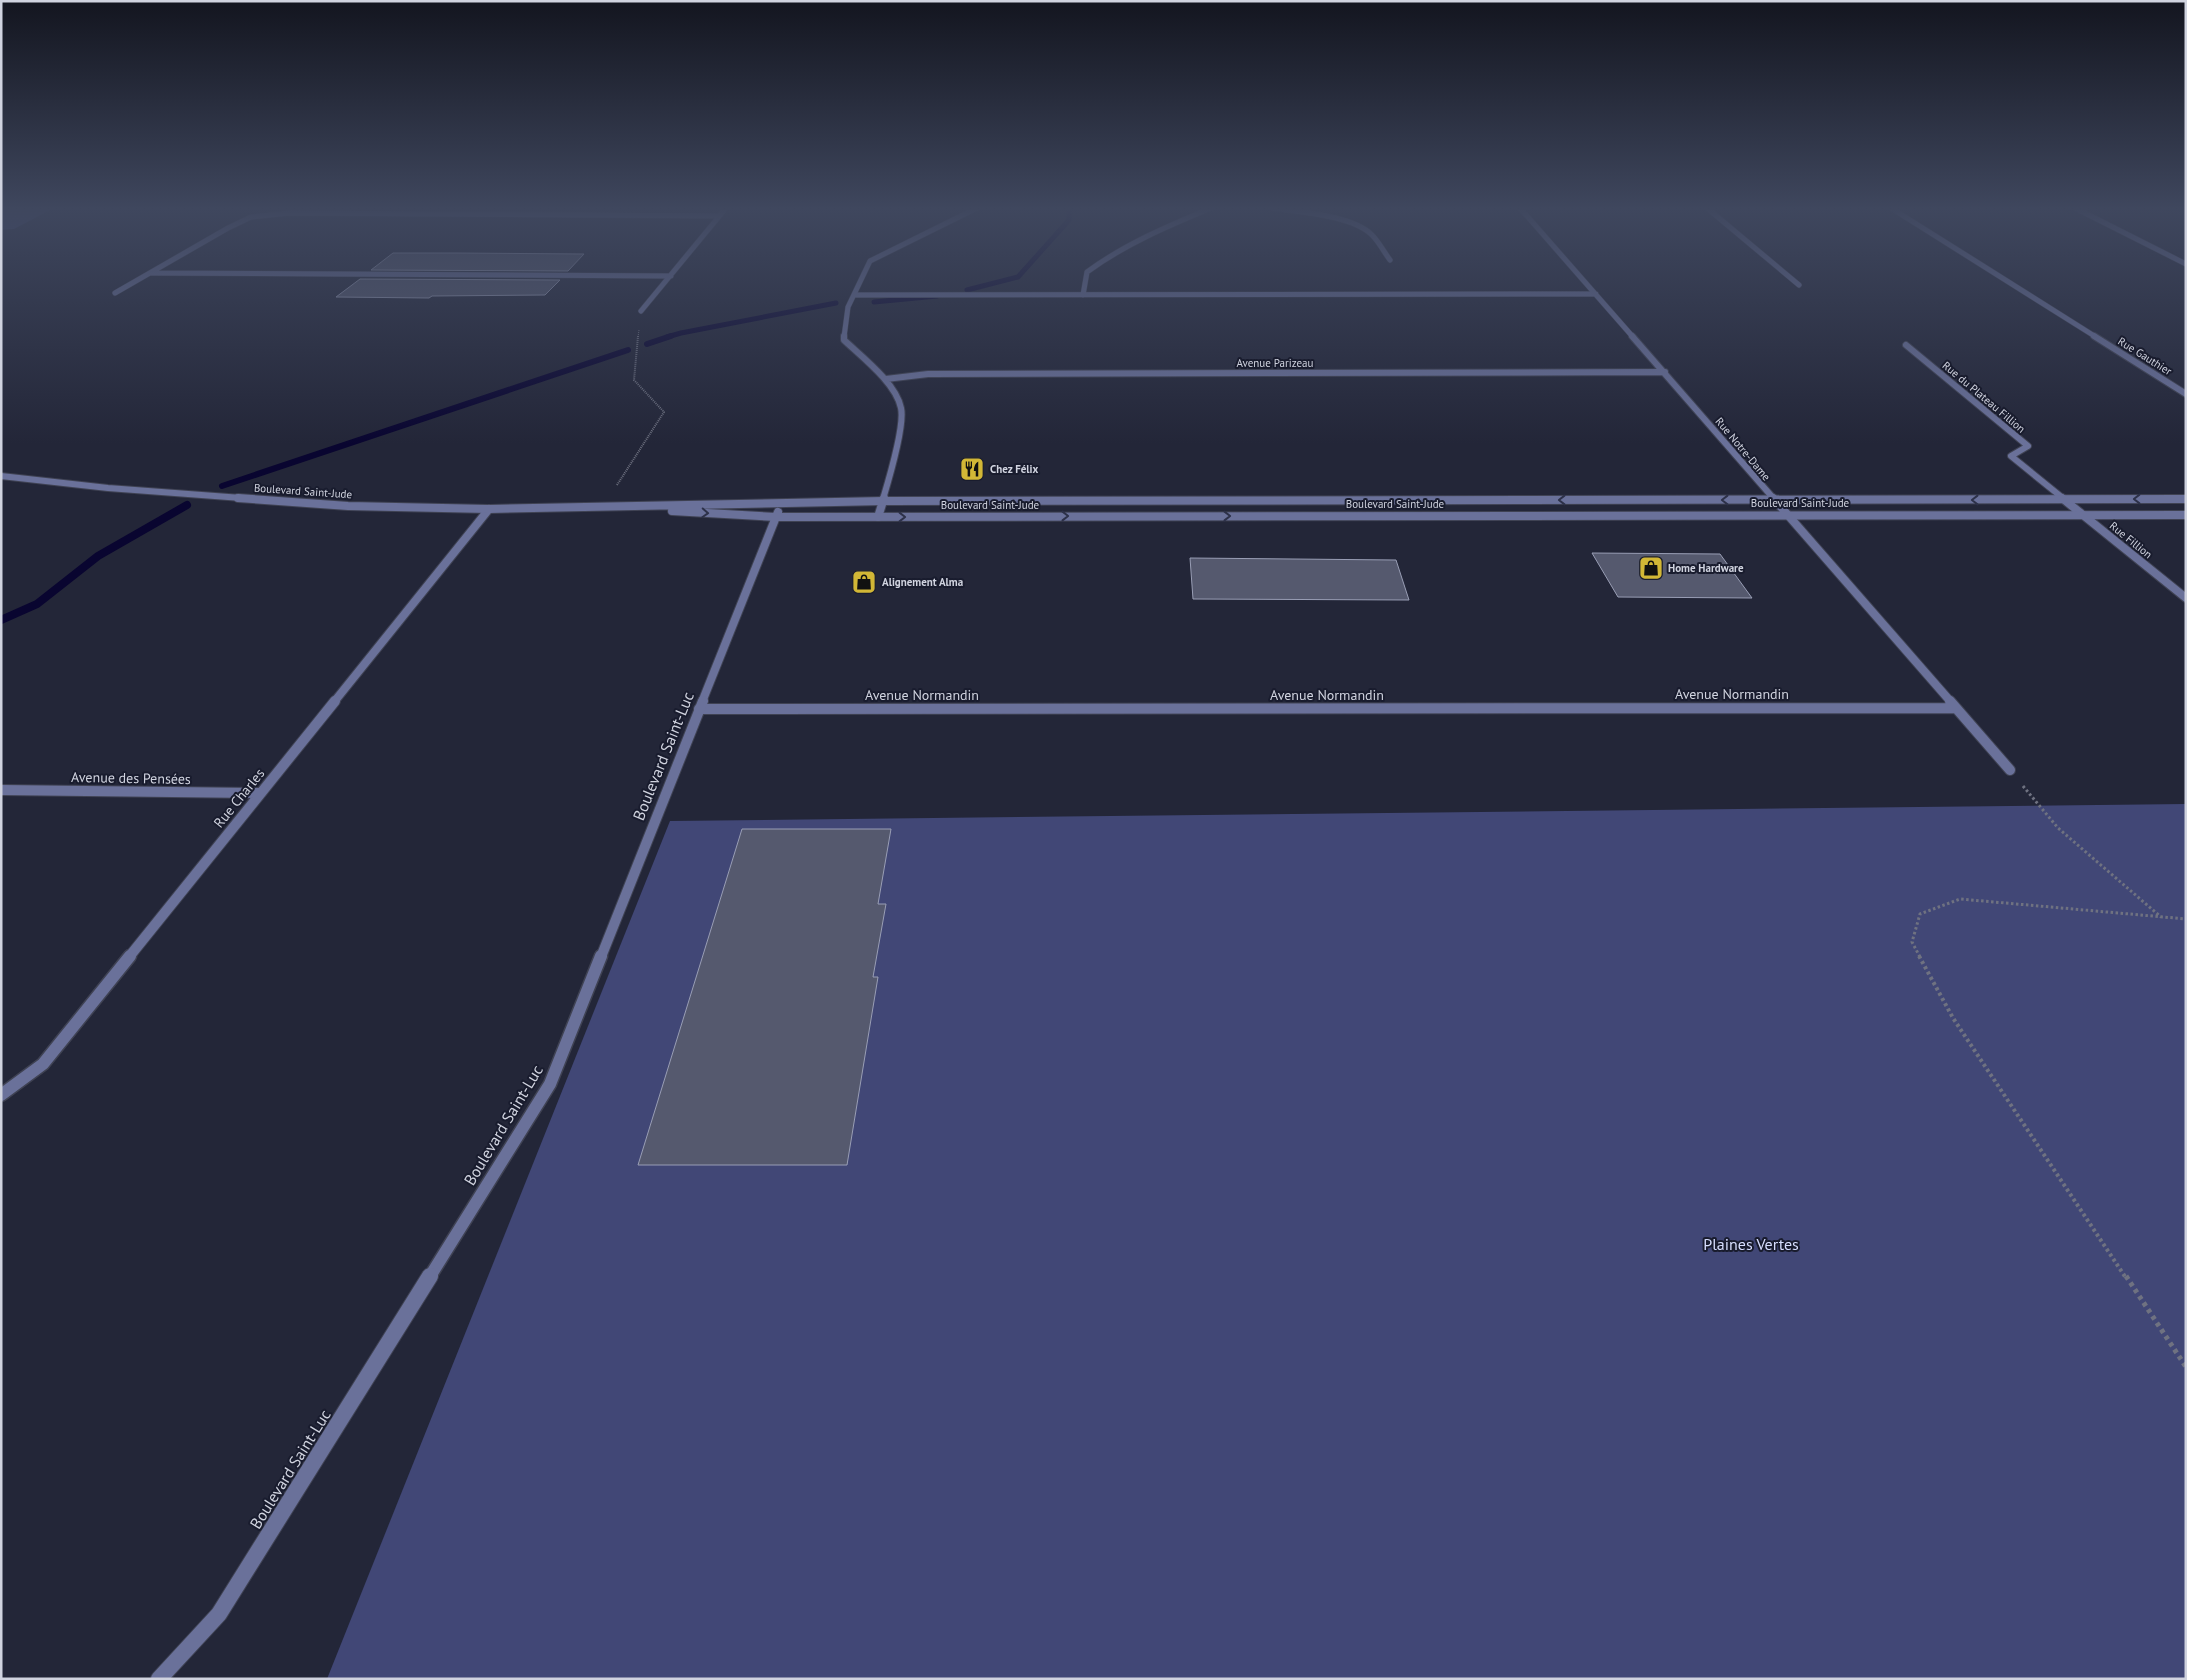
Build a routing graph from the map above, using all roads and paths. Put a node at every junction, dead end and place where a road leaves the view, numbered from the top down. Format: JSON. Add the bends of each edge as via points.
{"nodes":[{"id":1,"x":127,"y":286,"type":"edge"},
{"id":2,"x":662,"y":286,"type":"edge"},
{"id":3,"x":858,"y":286,"type":"edge"},
{"id":4,"x":1084,"y":286,"type":"edge"},
{"id":5,"x":1589,"y":286,"type":"edge"},
{"id":6,"x":2015,"y":286,"type":"edge"},
{"id":7,"x":115,"y":293,"type":"dead end"},
{"id":8,"x":1596,"y":294,"type":"junction"},
{"id":9,"x":854,"y":295,"type":"junction"},
{"id":10,"x":1083,"y":295,"type":"junction"},
{"id":11,"x":641,"y":312,"type":"joint"},
{"id":12,"x":1906,"y":345,"type":"dead end"},
{"id":13,"x":1665,"y":372,"type":"junction"},
{"id":14,"x":886,"y":379,"type":"junction"},
{"id":15,"x":2186,"y":394,"type":"edge"},
{"id":16,"x":1,"y":476,"type":"edge"},
{"id":17,"x":2186,"y":499,"type":"edge"},
{"id":18,"x":1774,"y":500,"type":"junction"},
{"id":19,"x":2063,"y":500,"type":"junction"},
{"id":20,"x":884,"y":501,"type":"junction"},
{"id":21,"x":781,"y":503,"type":"junction"},
{"id":22,"x":604,"y":507,"type":"junction"},
{"id":23,"x":488,"y":508,"type":"junction"},
{"id":24,"x":1786,"y":515,"type":"junction"},
{"id":25,"x":2083,"y":515,"type":"junction"},
{"id":26,"x":2186,"y":515,"type":"edge"},
{"id":27,"x":776,"y":517,"type":"junction"},
{"id":28,"x":878,"y":517,"type":"junction"},
{"id":29,"x":2186,"y":598,"type":"edge"},
{"id":30,"x":1955,"y":708,"type":"junction"},
{"id":31,"x":699,"y":709,"type":"junction"},
{"id":32,"x":2010,"y":770,"type":"joint"},
{"id":33,"x":1,"y":790,"type":"edge"},
{"id":34,"x":260,"y":793,"type":"junction"},
{"id":35,"x":2162,"y":918,"type":"junction"},
{"id":36,"x":2186,"y":919,"type":"edge"},
{"id":37,"x":1,"y":1095,"type":"edge"},
{"id":38,"x":2186,"y":1367,"type":"edge"},
{"id":39,"x":159,"y":1679,"type":"edge"}],
"edges":[{"from":1,"to":7,"type":"street"},
{"from":2,"to":11,"type":"street"},
{"from":3,"to":9,"type":"street"},
{"from":4,"to":10,"type":"street"},
{"from":5,"to":8,"type":"street","name":"Rue Notre-Dame"},
{"from":6,"to":15,"type":"street","name":"Rue Gauthier"},
{"from":8,"to":10,"type":"street"},
{"from":8,"to":13,"type":"street","name":"Rue Notre-Dame"},
{"from":9,"to":10,"type":"street"},
{"from":9,"to":14,"type":"street","via":[[848,306],[844,340]]},
{"from":11,"to":22,"type":"path","via":[[634,380],[664,412]]},
{"from":12,"to":19,"type":"street","name":"Rue du Plateau Fillion","via":[[2028,446],[2011,456]]},
{"from":13,"to":14,"type":"street","name":"Avenue Parizeau","via":[[928,374]]},
{"from":13,"to":18,"type":"street","name":"Rue Notre-Dame"},
{"from":14,"to":20,"type":"street","via":[[902,410]]},
{"from":16,"to":23,"type":"street","name":"Boulevard Saint-Jude","via":[[338,506]]},
{"from":17,"to":19,"type":"street","name":"Boulevard Saint-Jude","one_way":true},
{"from":19,"to":18,"type":"street","name":"Boulevard Saint-Jude","one_way":true},
{"from":18,"to":20,"type":"street","name":"Boulevard Saint-Jude","one_way":true},
{"from":18,"to":24,"type":"street","name":"Rue Notre-Dame"},
{"from":19,"to":25,"type":"street","name":"Rue Fillion"},
{"from":20,"to":21,"type":"street","name":"Boulevard Saint-Jude"},
{"from":20,"to":28,"type":"street"},
{"from":21,"to":22,"type":"street","name":"Boulevard Saint-Jude"},
{"from":21,"to":27,"type":"street","name":"Boulevard Saint-Luc"},
{"from":22,"to":23,"type":"street","name":"Boulevard Saint-Jude"},
{"from":22,"to":27,"type":"street","name":"Boulevard Saint-Jude","one_way":true},
{"from":23,"to":34,"type":"street","name":"Rue Charles"},
{"from":24,"to":25,"type":"street","name":"Boulevard Saint-Jude"},
{"from":28,"to":24,"type":"street","name":"Boulevard Saint-Jude","one_way":true},
{"from":24,"to":30,"type":"street","name":"Rue Notre-Dame"},
{"from":25,"to":26,"type":"street","name":"Boulevard Saint-Jude"},
{"from":25,"to":29,"type":"street","name":"Rue Fillion"},
{"from":27,"to":28,"type":"street","name":"Boulevard Saint-Jude"},
{"from":27,"to":31,"type":"street","name":"Boulevard Saint-Luc"},
{"from":30,"to":31,"type":"street","name":"Avenue Normandin"},
{"from":30,"to":32,"type":"street","name":"Rue Notre-Dame"},
{"from":31,"to":39,"type":"street","name":"Boulevard Saint-Luc","via":[[550,1084],[219,1614]]},
{"from":32,"to":35,"type":"path","via":[[2058,828]]},
{"from":33,"to":34,"type":"street","name":"Avenue des Pensées"},
{"from":34,"to":37,"type":"street","name":"Rue Charles","via":[[43,1064]]},
{"from":35,"to":36,"type":"path"},
{"from":35,"to":38,"type":"path","via":[[1960,899],[1920,914],[1912,942],[1953,1018]]}]}
